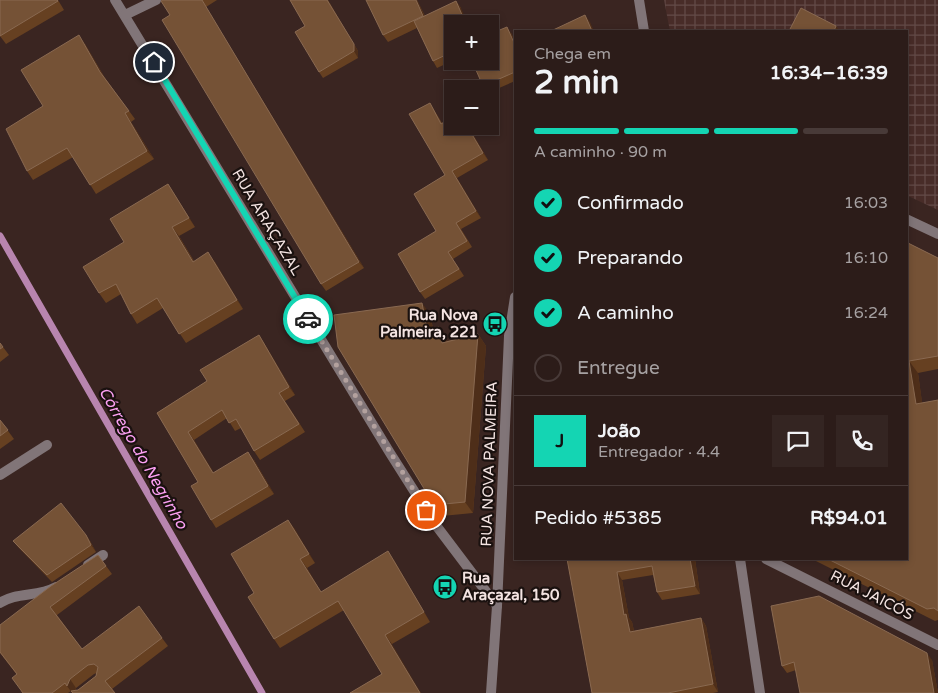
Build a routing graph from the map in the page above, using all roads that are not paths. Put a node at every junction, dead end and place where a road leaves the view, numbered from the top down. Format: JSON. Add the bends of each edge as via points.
{"nodes":[{"id":1,"x":115,"y":0,"type":"edge"},
{"id":2,"x":156,"y":0,"type":"edge"},
{"id":3,"x":639,"y":0,"type":"edge"},
{"id":4,"x":125,"y":15,"type":"junction"},
{"id":5,"x":644,"y":30,"type":"edge"},
{"id":6,"x":908,"y":220,"type":"edge"},
{"id":7,"x":938,"y":234,"type":"edge"},
{"id":8,"x":514,"y":304,"type":"edge"},
{"id":9,"x":47,"y":445,"type":"dead end"},
{"id":10,"x":0,"y":476,"type":"edge"},
{"id":11,"x":103,"y":555,"type":"dead end"},
{"id":12,"x":740,"y":560,"type":"edge"},
{"id":13,"x":768,"y":560,"type":"edge"},
{"id":14,"x":78,"y":572,"type":"edge"},
{"id":15,"x":62,"y":583,"type":"edge"},
{"id":16,"x":0,"y":603,"type":"edge"},
{"id":17,"x":497,"y":606,"type":"junction"},
{"id":18,"x":938,"y":645,"type":"edge"},
{"id":19,"x":491,"y":693,"type":"edge"},
{"id":20,"x":760,"y":693,"type":"edge"}],
"edges":[{"from":1,"to":4,"type":"street","name":"RUA ARAÇAZAL"},
{"from":2,"to":4,"type":"street"},
{"from":3,"to":5,"type":"street"},
{"from":4,"to":17,"type":"street","name":"RUA ARAÇAZAL","via":[[405,477],[435,524]]},
{"from":6,"to":7,"type":"street"},
{"from":8,"to":17,"type":"street","name":"RUA NOVA PALMEIRA","via":[[509,336]]},
{"from":9,"to":10,"type":"street"},
{"from":11,"to":14,"type":"street"},
{"from":12,"to":20,"type":"street"},
{"from":13,"to":18,"type":"street","name":"RUA JAICÓS"},
{"from":15,"to":16,"type":"street","via":[[39,594],[19,595]]},
{"from":17,"to":19,"type":"street","name":"RUA NOVA PALMEIRA"}]}
